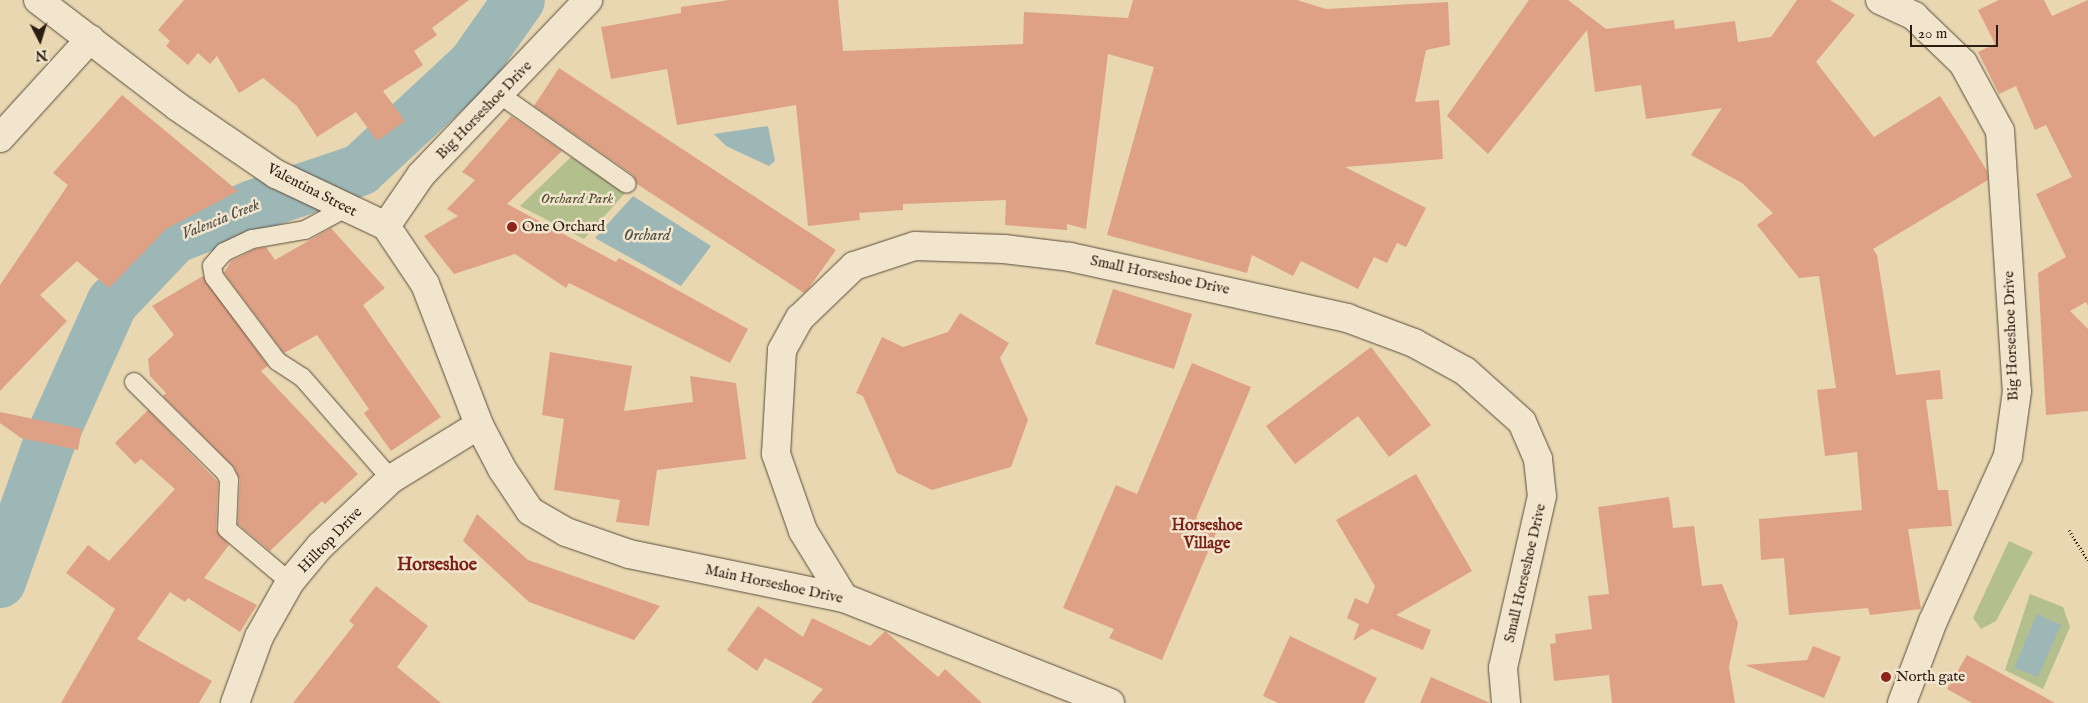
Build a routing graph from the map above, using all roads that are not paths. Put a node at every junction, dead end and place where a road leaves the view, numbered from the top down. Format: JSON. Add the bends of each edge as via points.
{"nodes":[{"id":1,"x":38,"y":0,"type":"edge"},
{"id":2,"x":588,"y":0,"type":"edge"},
{"id":3,"x":1880,"y":0,"type":"edge"},
{"id":4,"x":90,"y":39,"type":"junction"},
{"id":5,"x":499,"y":94,"type":"junction"},
{"id":6,"x":0,"y":138,"type":"edge"},
{"id":7,"x":628,"y":184,"type":"dead end"},
{"id":8,"x":344,"y":209,"type":"junction"},
{"id":9,"x":386,"y":226,"type":"junction"},
{"id":10,"x":134,"y":382,"type":"dead end"},
{"id":11,"x":480,"y":424,"type":"junction"},
{"id":12,"x":391,"y":480,"type":"junction"},
{"id":13,"x":290,"y":582,"type":"junction"},
{"id":14,"x":844,"y":598,"type":"junction"},
{"id":15,"x":235,"y":703,"type":"edge"},
{"id":16,"x":1110,"y":703,"type":"edge"},
{"id":17,"x":1506,"y":703,"type":"edge"},
{"id":18,"x":1902,"y":703,"type":"edge"}],
"edges":[{"from":1,"to":4,"type":"street","name":"Valentina Street"},
{"from":2,"to":5,"type":"street","name":"Big Horseshoe Drive"},
{"from":3,"to":18,"type":"street","name":"Big Horseshoe Drive","via":[[1914,16],[1963,63],[2000,131],[2016,391],[2008,456],[1933,621]]},
{"from":4,"to":6,"type":"street"},
{"from":4,"to":8,"type":"street","name":"Valentina Street","via":[[276,174]]},
{"from":5,"to":7,"type":"lane"},
{"from":5,"to":9,"type":"street","name":"Big Horseshoe Drive","via":[[421,175]]},
{"from":8,"to":9,"type":"street","name":"Valentina Street"},
{"from":8,"to":12,"type":"lane","via":[[305,230],[252,239],[224,252],[212,266],[213,272],[277,361],[302,377]]},
{"from":9,"to":11,"type":"street","via":[[425,284]]},
{"from":10,"to":13,"type":"lane","via":[[225,472],[229,480],[227,529]]},
{"from":11,"to":12,"type":"street","name":"Hilltop Drive"},
{"from":11,"to":14,"type":"street","name":"Main Horseshoe Drive","via":[[502,469],[530,511],[566,532],[629,554]]},
{"from":12,"to":13,"type":"street","name":"Hilltop Drive","via":[[320,546]]},
{"from":13,"to":15,"type":"street","name":"Hilltop Drive","via":[[259,637]]},
{"from":14,"to":16,"type":"street","name":"Main Horseshoe Drive"},
{"from":14,"to":17,"type":"street","name":"Small Horseshoe Drive","via":[[803,531],[776,454],[782,350],[800,318],[854,266],[915,246],[995,248],[1070,257],[1347,318],[1414,343],[1465,371],[1522,422],[1538,459],[1542,496],[1504,668]]}]}
